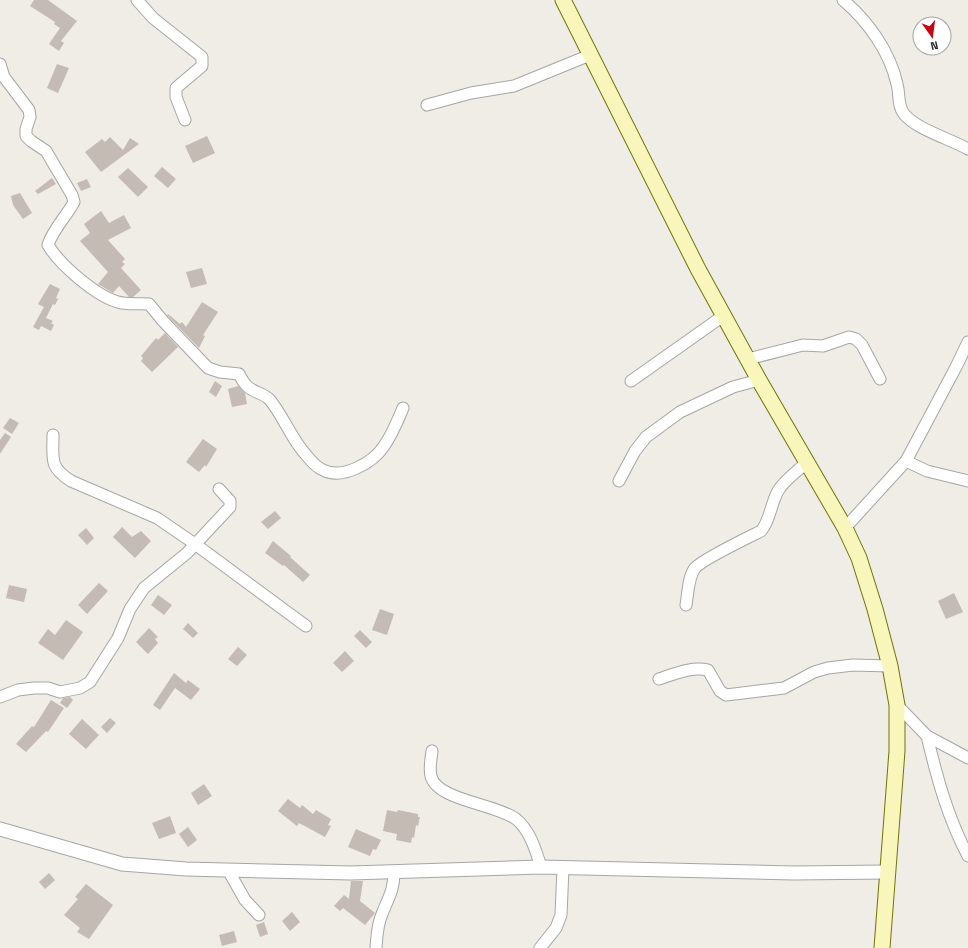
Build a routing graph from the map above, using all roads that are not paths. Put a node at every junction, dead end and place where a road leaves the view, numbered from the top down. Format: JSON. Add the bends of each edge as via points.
{"nodes":[{"id":1,"x":137,"y":0,"type":"edge"},
{"id":2,"x":563,"y":0,"type":"edge"},
{"id":3,"x":843,"y":0,"type":"edge"},
{"id":4,"x":590,"y":55,"type":"junction"},
{"id":5,"x":0,"y":64,"type":"edge"},
{"id":6,"x":427,"y":105,"type":"dead end"},
{"id":7,"x":185,"y":120,"type":"dead end"},
{"id":8,"x":968,"y":149,"type":"edge"},
{"id":9,"x":723,"y":316,"type":"junction"},
{"id":10,"x":968,"y":342,"type":"edge"},
{"id":11,"x":748,"y":359,"type":"junction"},
{"id":12,"x":880,"y":379,"type":"dead end"},
{"id":13,"x":759,"y":380,"type":"junction"},
{"id":14,"x":631,"y":381,"type":"dead end"},
{"id":15,"x":403,"y":408,"type":"dead end"},
{"id":16,"x":53,"y":435,"type":"dead end"},
{"id":17,"x":906,"y":461,"type":"junction"},
{"id":18,"x":807,"y":462,"type":"junction"},
{"id":19,"x":968,"y":480,"type":"edge"},
{"id":20,"x":619,"y":481,"type":"dead end"},
{"id":21,"x":219,"y":489,"type":"dead end"},
{"id":22,"x":846,"y":528,"type":"junction"},
{"id":23,"x":195,"y":544,"type":"junction"},
{"id":24,"x":686,"y":605,"type":"dead end"},
{"id":25,"x":306,"y":626,"type":"dead end"},
{"id":26,"x":890,"y":666,"type":"junction"},
{"id":27,"x":658,"y":679,"type":"dead end"},
{"id":28,"x":0,"y":697,"type":"edge"},
{"id":29,"x":897,"y":705,"type":"junction"},
{"id":30,"x":927,"y":736,"type":"junction"},
{"id":31,"x":432,"y":751,"type":"dead end"},
{"id":32,"x":968,"y":758,"type":"edge"},
{"id":33,"x":0,"y":829,"type":"edge"},
{"id":34,"x":968,"y":856,"type":"edge"},
{"id":35,"x":541,"y":867,"type":"junction"},
{"id":36,"x":563,"y":868,"type":"junction"},
{"id":37,"x":228,"y":870,"type":"junction"},
{"id":38,"x":394,"y":872,"type":"junction"},
{"id":39,"x":887,"y":872,"type":"junction"},
{"id":40,"x":259,"y":915,"type":"dead end"},
{"id":41,"x":376,"y":948,"type":"edge"},
{"id":42,"x":540,"y":948,"type":"edge"},
{"id":43,"x":882,"y":948,"type":"edge"}],
"edges":[{"from":1,"to":7,"type":"street","via":[[153,18],[202,57],[202,66],[176,88],[176,97]]},
{"from":2,"to":4,"type":"main road"},
{"from":3,"to":8,"type":"street","via":[[871,30],[886,53],[898,84],[900,106],[904,114],[912,121]]},
{"from":4,"to":6,"type":"street","via":[[514,86],[471,93]]},
{"from":4,"to":9,"type":"main road"},
{"from":5,"to":15,"type":"street","via":[[4,77],[29,110],[26,136],[46,151],[72,195],[74,202],[51,236],[48,245],[54,255],[72,271],[111,300],[149,304],[208,368],[238,374],[246,386],[265,395],[288,432],[322,470],[336,474],[352,470],[368,461],[383,448]]},
{"from":9,"to":11,"type":"main road"},
{"from":9,"to":14,"type":"street"},
{"from":10,"to":17,"type":"street"},
{"from":11,"to":12,"type":"street","via":[[803,345],[824,346],[849,338],[862,345]]},
{"from":11,"to":13,"type":"main road"},
{"from":13,"to":18,"type":"main road"},
{"from":13,"to":20,"type":"street","via":[[728,389],[680,412],[646,437],[635,451]]},
{"from":16,"to":23,"type":"street","via":[[54,465],[62,475],[157,518]]},
{"from":17,"to":19,"type":"street","via":[[927,471]]},
{"from":17,"to":22,"type":"street"},
{"from":18,"to":22,"type":"main road"},
{"from":18,"to":24,"type":"street","via":[[779,489],[764,528],[694,569]]},
{"from":21,"to":23,"type":"street","via":[[230,501],[230,507]]},
{"from":22,"to":26,"type":"main road","via":[[860,558]]},
{"from":23,"to":25,"type":"street"},
{"from":23,"to":28,"type":"street","via":[[144,588],[130,609],[118,638],[90,682],[80,688],[60,692],[48,688],[34,688],[18,690]]},
{"from":26,"to":27,"type":"street","via":[[852,665],[828,668],[814,672],[784,688],[726,695],[720,691],[708,670],[691,670]]},
{"from":26,"to":29,"type":"main road"},
{"from":29,"to":30,"type":"street"},
{"from":29,"to":39,"type":"main road","via":[[897,751]]},
{"from":30,"to":32,"type":"street"},
{"from":30,"to":34,"type":"street","via":[[939,785],[954,828]]},
{"from":31,"to":35,"type":"street","via":[[432,781],[440,789],[453,795],[516,819],[526,830]]},
{"from":33,"to":37,"type":"street","via":[[122,864]]},
{"from":35,"to":36,"type":"street"},
{"from":35,"to":38,"type":"street"},
{"from":36,"to":39,"type":"street","via":[[793,873]]},
{"from":36,"to":42,"type":"street","via":[[561,915],[556,928]]},
{"from":37,"to":38,"type":"street"},
{"from":37,"to":40,"type":"street","via":[[245,900]]},
{"from":38,"to":41,"type":"street","via":[[391,895],[378,928]]},
{"from":39,"to":43,"type":"main road"}]}
